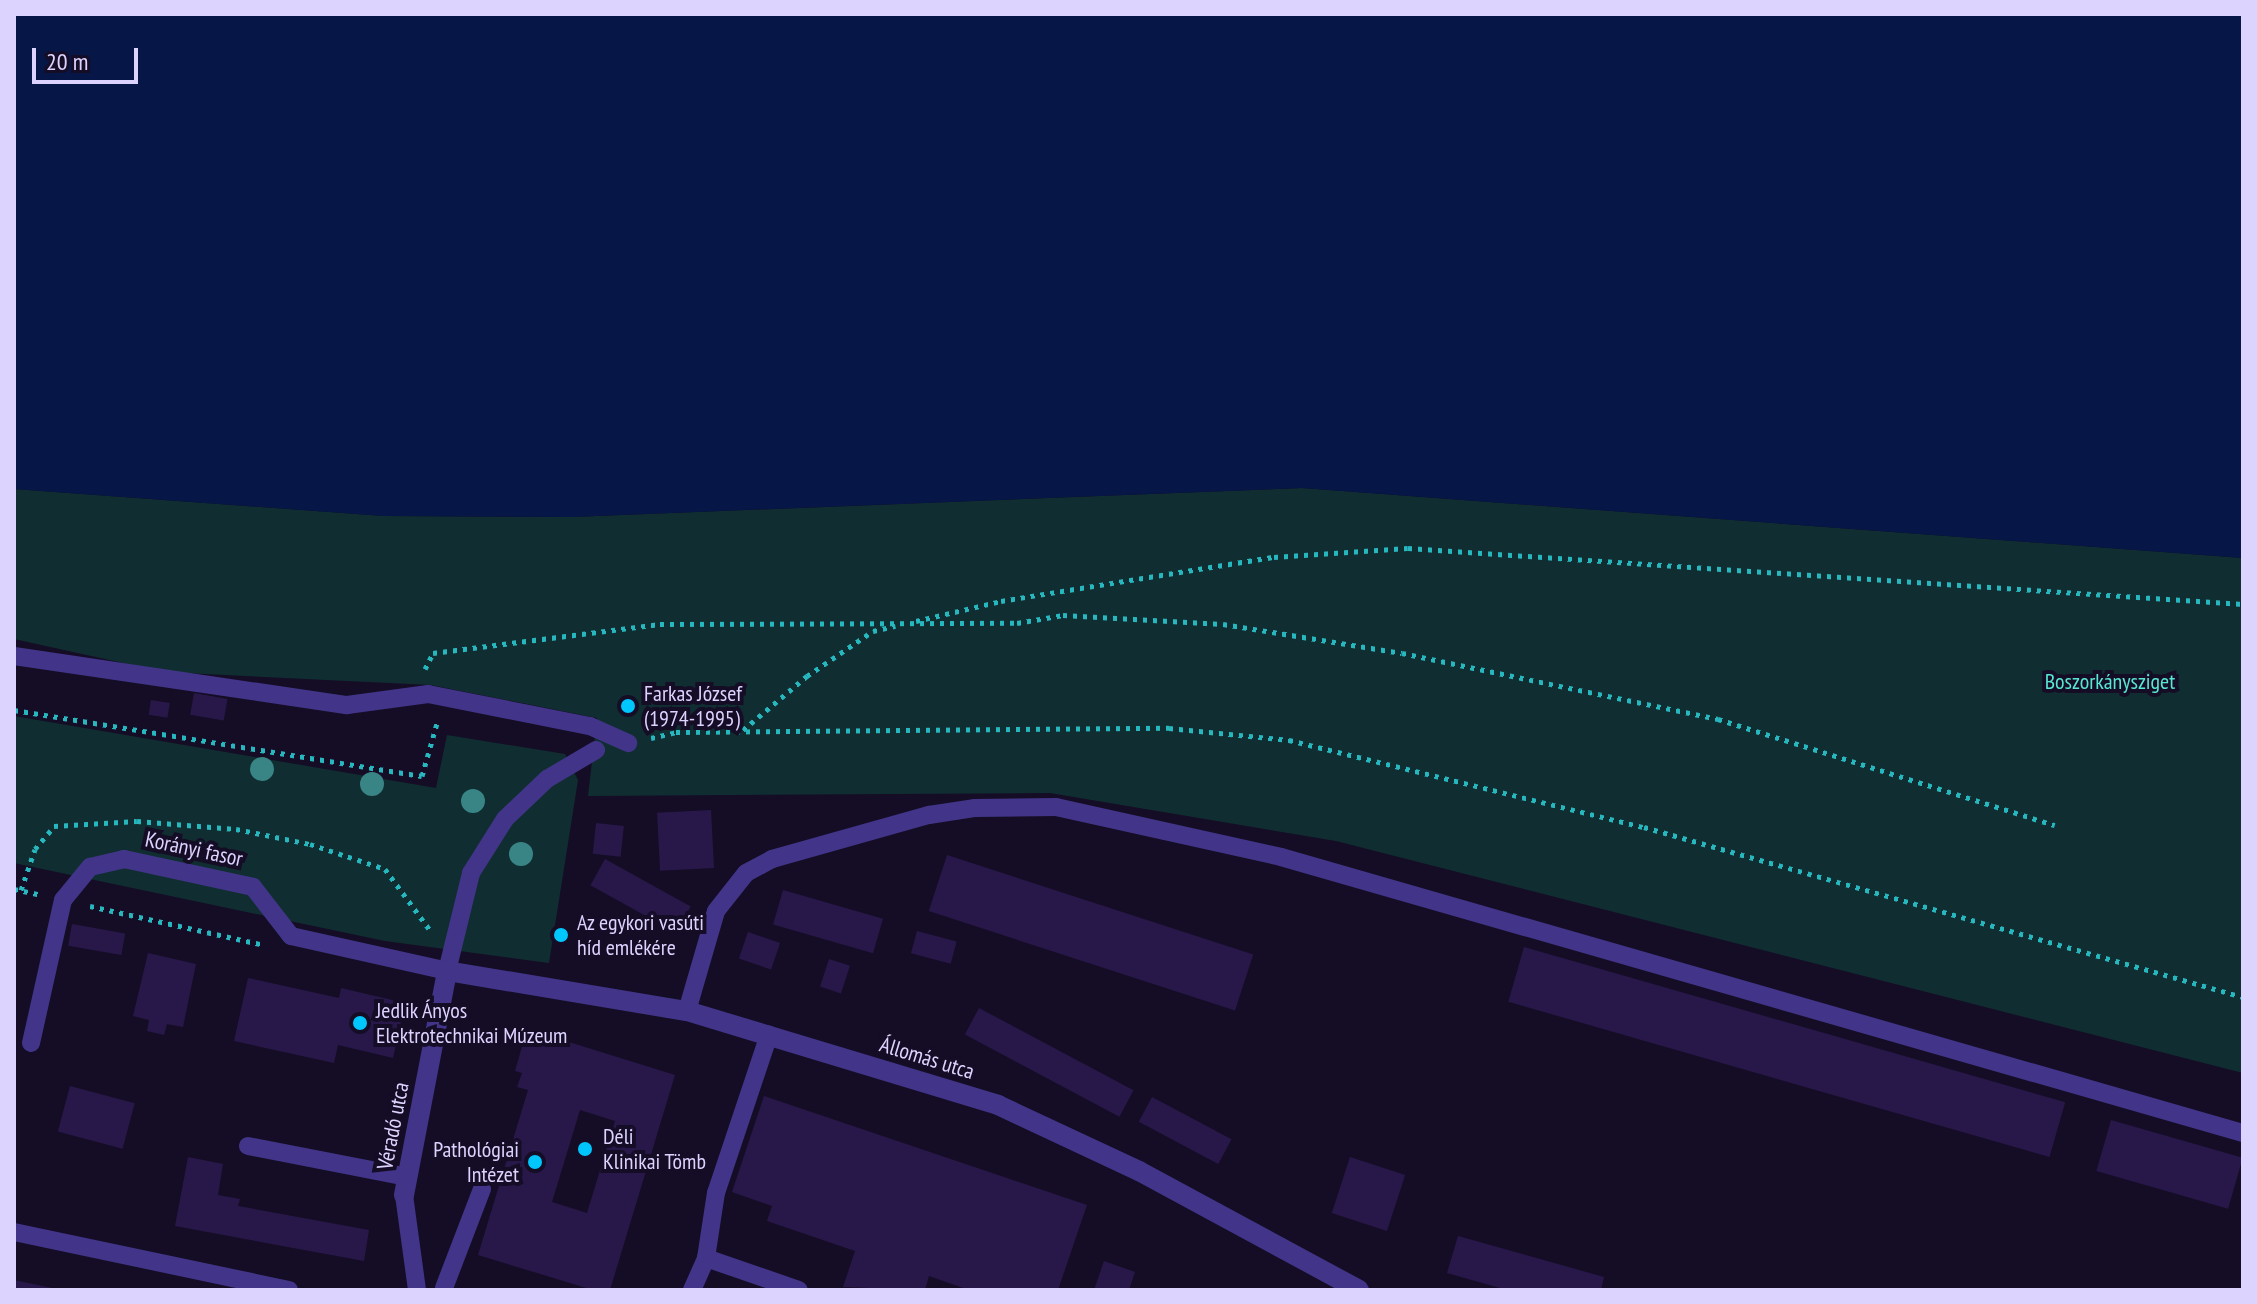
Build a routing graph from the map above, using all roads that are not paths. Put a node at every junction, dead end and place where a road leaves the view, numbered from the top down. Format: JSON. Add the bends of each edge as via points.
{"nodes":[{"id":1,"x":14,"y":656,"type":"edge"},
{"id":2,"x":628,"y":743,"type":"road end"},
{"id":3,"x":596,"y":750,"type":"dead end"},
{"id":4,"x":447,"y":971,"type":"junction"},
{"id":5,"x":687,"y":1011,"type":"junction"},
{"id":6,"x":769,"y":1035,"type":"junction"},
{"id":7,"x":31,"y":1043,"type":"dead end"},
{"id":8,"x":2243,"y":1133,"type":"edge"},
{"id":9,"x":248,"y":1146,"type":"dead end"},
{"id":10,"x":406,"y":1186,"type":"junction"},
{"id":11,"x":482,"y":1189,"type":"dead end"},
{"id":12,"x":14,"y":1232,"type":"edge"},
{"id":13,"x":706,"y":1258,"type":"junction"},
{"id":14,"x":445,"y":1289,"type":"edge"},
{"id":15,"x":289,"y":1290,"type":"edge"},
{"id":16,"x":417,"y":1290,"type":"edge"},
{"id":17,"x":692,"y":1290,"type":"edge"},
{"id":18,"x":799,"y":1290,"type":"edge"},
{"id":19,"x":1359,"y":1290,"type":"edge"}],
"edges":[{"from":1,"to":2,"type":"lane","via":[[347,705],[428,694],[590,726]]},
{"from":3,"to":4,"type":"lane","via":[[547,779],[505,819],[471,873]]},
{"from":4,"to":5,"type":"street","name":"Állomás utca"},
{"from":4,"to":7,"type":"lane","name":"Korányi fasor","via":[[291,936],[253,887],[124,859],[90,867],[63,900]]},
{"from":4,"to":10,"type":"street","name":"Véradó utca"},
{"from":5,"to":6,"type":"street","name":"Állomás utca"},
{"from":5,"to":8,"type":"lane","via":[[716,911],[746,873],[772,859],[929,815],[975,808],[1056,807],[1281,857]]},
{"from":6,"to":13,"type":"lane","via":[[716,1193]]},
{"from":6,"to":19,"type":"street","name":"Állomás utca","via":[[998,1105],[1139,1171]]},
{"from":9,"to":10,"type":"lane"},
{"from":10,"to":16,"type":"lane"},
{"from":11,"to":14,"type":"lane"},
{"from":12,"to":15,"type":"lane"},
{"from":13,"to":17,"type":"lane"},
{"from":13,"to":18,"type":"lane"}]}
